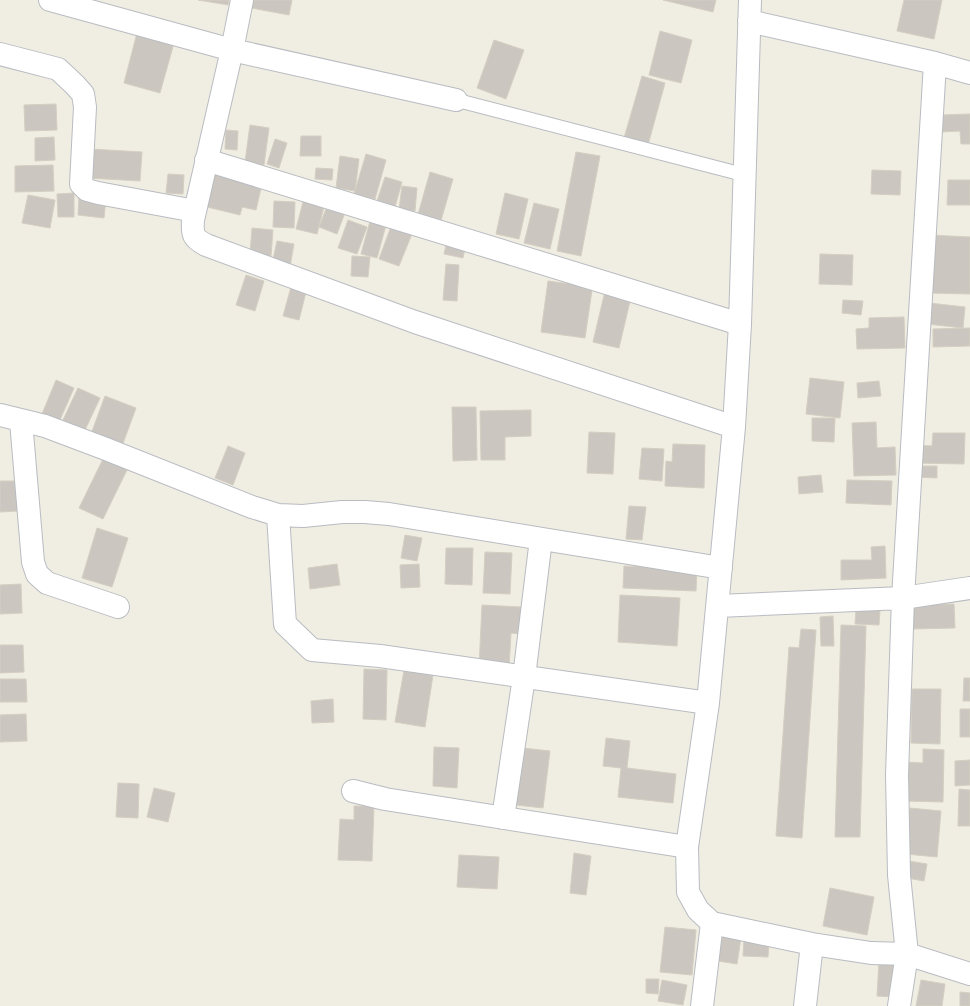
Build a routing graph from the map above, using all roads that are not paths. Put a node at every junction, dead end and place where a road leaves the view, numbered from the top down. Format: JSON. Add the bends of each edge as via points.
{"nodes":[{"id":1,"x":50,"y":0,"type":"edge"},
{"id":2,"x":242,"y":0,"type":"edge"},
{"id":3,"x":750,"y":11,"type":"edge"},
{"id":4,"x":232,"y":50,"type":"junction"},
{"id":5,"x":0,"y":54,"type":"edge"},
{"id":6,"x":935,"y":63,"type":"junction"},
{"id":7,"x":970,"y":73,"type":"edge"},
{"id":8,"x":456,"y":100,"type":"joint"},
{"id":9,"x":206,"y":160,"type":"junction"},
{"id":10,"x":745,"y":174,"type":"junction"},
{"id":11,"x":195,"y":211,"type":"junction"},
{"id":12,"x":740,"y":324,"type":"junction"},
{"id":13,"x":0,"y":415,"type":"edge"},
{"id":14,"x":21,"y":420,"type":"junction"},
{"id":15,"x":734,"y":427,"type":"junction"},
{"id":16,"x":278,"y":515,"type":"junction"},
{"id":17,"x":541,"y":539,"type":"junction"},
{"id":18,"x":721,"y":568,"type":"junction"},
{"id":19,"x":970,"y":588,"type":"edge"},
{"id":20,"x":902,"y":598,"type":"junction"},
{"id":21,"x":718,"y":606,"type":"junction"},
{"id":22,"x":118,"y":607,"type":"dead end"},
{"id":23,"x":524,"y":678,"type":"junction"},
{"id":24,"x":708,"y":703,"type":"junction"},
{"id":25,"x":353,"y":791,"type":"dead end"},
{"id":26,"x":503,"y":818,"type":"junction"},
{"id":27,"x":687,"y":847,"type":"junction"},
{"id":28,"x":712,"y":923,"type":"junction"},
{"id":29,"x":812,"y":944,"type":"junction"},
{"id":30,"x":907,"y":954,"type":"junction"},
{"id":31,"x":970,"y":974,"type":"edge"},
{"id":32,"x":702,"y":1006,"type":"edge"},
{"id":33,"x":805,"y":1006,"type":"edge"},
{"id":34,"x":900,"y":1006,"type":"edge"}],
"edges":[{"from":1,"to":4,"type":"street"},
{"from":2,"to":4,"type":"street"},
{"from":3,"to":6,"type":"street"},
{"from":3,"to":10,"type":"street"},
{"from":4,"to":8,"type":"street"},
{"from":4,"to":9,"type":"street"},
{"from":5,"to":11,"type":"street","via":[[58,69],[83,94],[85,108],[81,184],[87,190]]},
{"from":6,"to":7,"type":"street"},
{"from":6,"to":20,"type":"street"},
{"from":8,"to":10,"type":"lane"},
{"from":9,"to":11,"type":"street"},
{"from":9,"to":12,"type":"street"},
{"from":10,"to":12,"type":"street"},
{"from":11,"to":15,"type":"street","via":[[192,231],[197,240],[206,245],[415,322]]},
{"from":12,"to":15,"type":"street"},
{"from":13,"to":14,"type":"street"},
{"from":14,"to":16,"type":"street","via":[[99,446]]},
{"from":14,"to":22,"type":"street","via":[[33,562],[37,574],[47,583]]},
{"from":15,"to":18,"type":"street"},
{"from":16,"to":17,"type":"street","via":[[364,512],[389,514]]},
{"from":16,"to":23,"type":"street","via":[[285,624],[312,650],[380,656]]},
{"from":17,"to":18,"type":"street"},
{"from":17,"to":23,"type":"street"},
{"from":18,"to":21,"type":"street"},
{"from":19,"to":20,"type":"street"},
{"from":20,"to":21,"type":"street"},
{"from":20,"to":30,"type":"street","via":[[897,775],[899,875]]},
{"from":21,"to":24,"type":"street"},
{"from":23,"to":24,"type":"street"},
{"from":23,"to":26,"type":"street"},
{"from":24,"to":27,"type":"street"},
{"from":25,"to":26,"type":"street","via":[[385,799]]},
{"from":26,"to":27,"type":"street"},
{"from":27,"to":28,"type":"street","via":[[688,892],[698,910]]},
{"from":28,"to":29,"type":"street"},
{"from":28,"to":32,"type":"street"},
{"from":29,"to":30,"type":"street","via":[[871,953]]},
{"from":29,"to":33,"type":"street"},
{"from":30,"to":31,"type":"street"},
{"from":30,"to":34,"type":"street"}]}
